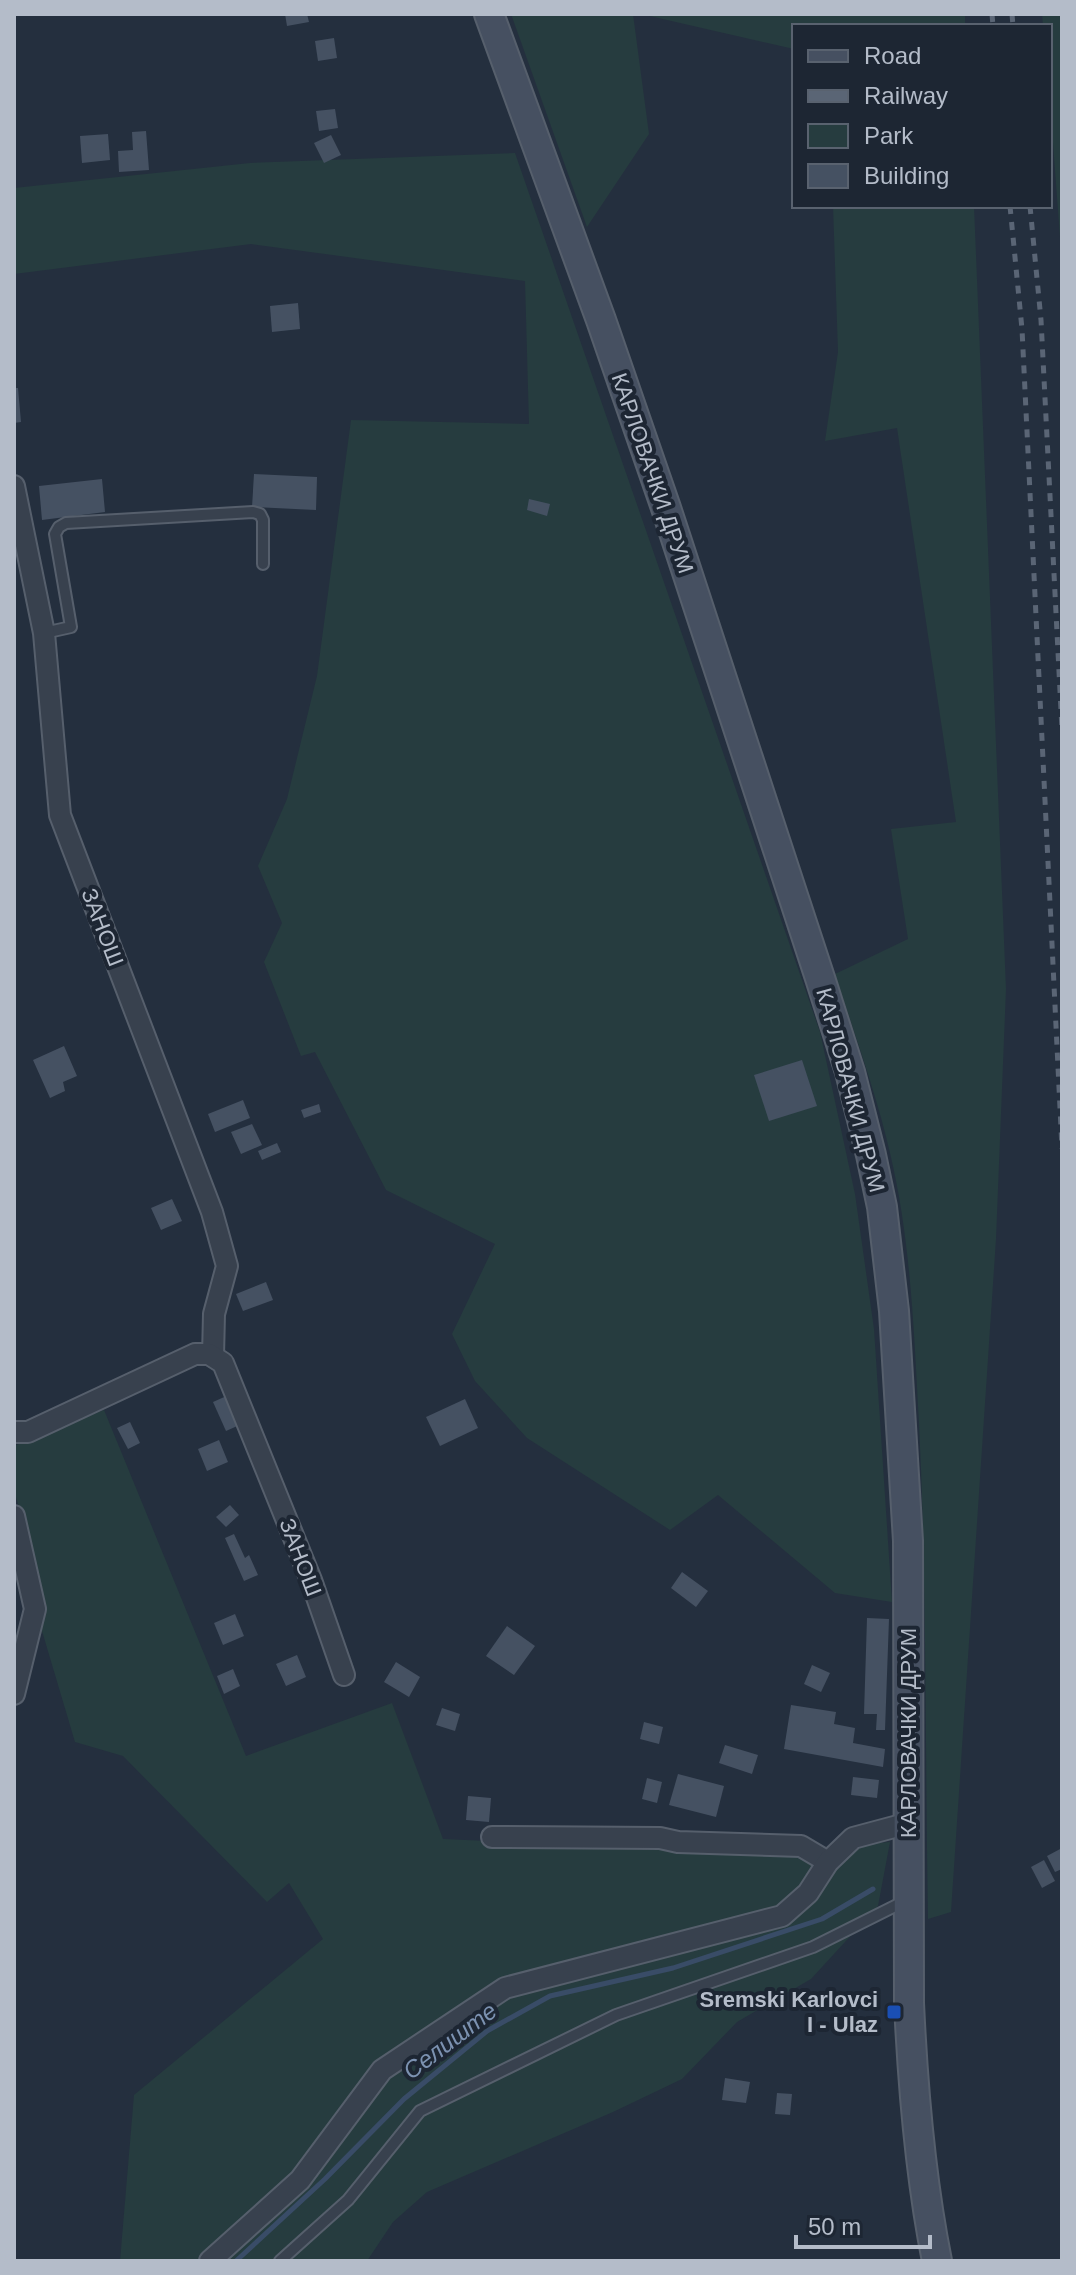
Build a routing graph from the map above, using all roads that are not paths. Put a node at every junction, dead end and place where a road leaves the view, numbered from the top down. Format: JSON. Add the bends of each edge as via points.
{"nodes":[{"id":1,"x":489,"y":14,"type":"edge"},
{"id":2,"x":14,"y":486,"type":"edge"},
{"id":3,"x":263,"y":564,"type":"dead end"},
{"id":4,"x":44,"y":633,"type":"junction"},
{"id":5,"x":213,"y":1356,"type":"junction"},
{"id":6,"x":14,"y":1432,"type":"edge"},
{"id":7,"x":14,"y":1516,"type":"edge"},
{"id":8,"x":344,"y":1675,"type":"dead end"},
{"id":9,"x":14,"y":1694,"type":"edge"},
{"id":10,"x":909,"y":1823,"type":"junction"},
{"id":11,"x":492,"y":1837,"type":"dead end"},
{"id":12,"x":828,"y":1862,"type":"junction"},
{"id":13,"x":909,"y":1900,"type":"junction"},
{"id":14,"x":210,"y":2261,"type":"edge"},
{"id":15,"x":280,"y":2261,"type":"edge"},
{"id":16,"x":937,"y":2261,"type":"edge"}],
"edges":[{"from":1,"to":10,"type":"main road","name":"КАРЛОВАЧКИ ДРУМ","via":[[666,508],[811,948],[871,1155],[894,1311],[904,1459]]},
{"from":2,"to":4,"type":"street","name":"ЗАНОШ"},
{"from":3,"to":4,"type":"lane","via":[[263,520],[253,512],[66,523],[55,534],[71,627]]},
{"from":4,"to":5,"type":"street","name":"ЗАНОШ","via":[[60,815],[212,1212],[227,1266],[214,1314]]},
{"from":5,"to":6,"type":"street","via":[[195,1354],[28,1432]]},
{"from":5,"to":8,"type":"street","name":"ЗАНОШ","via":[[228,1373]]},
{"from":7,"to":9,"type":"street","via":[[35,1609]]},
{"from":10,"to":12,"type":"street","via":[[853,1838]]},
{"from":10,"to":13,"type":"main road","name":"КАРЛОВАЧКИ ДРУМ"},
{"from":11,"to":12,"type":"street","via":[[801,1846]]},
{"from":12,"to":14,"type":"street","via":[[808,1893],[782,1916],[505,1988],[382,2070],[300,2180]]},
{"from":13,"to":15,"type":"lane","via":[[813,1947],[616,2015],[420,2111],[348,2200]]},
{"from":13,"to":16,"type":"main road","name":"КАРЛОВАЧКИ ДРУМ","via":[[913,2085]]}]}
